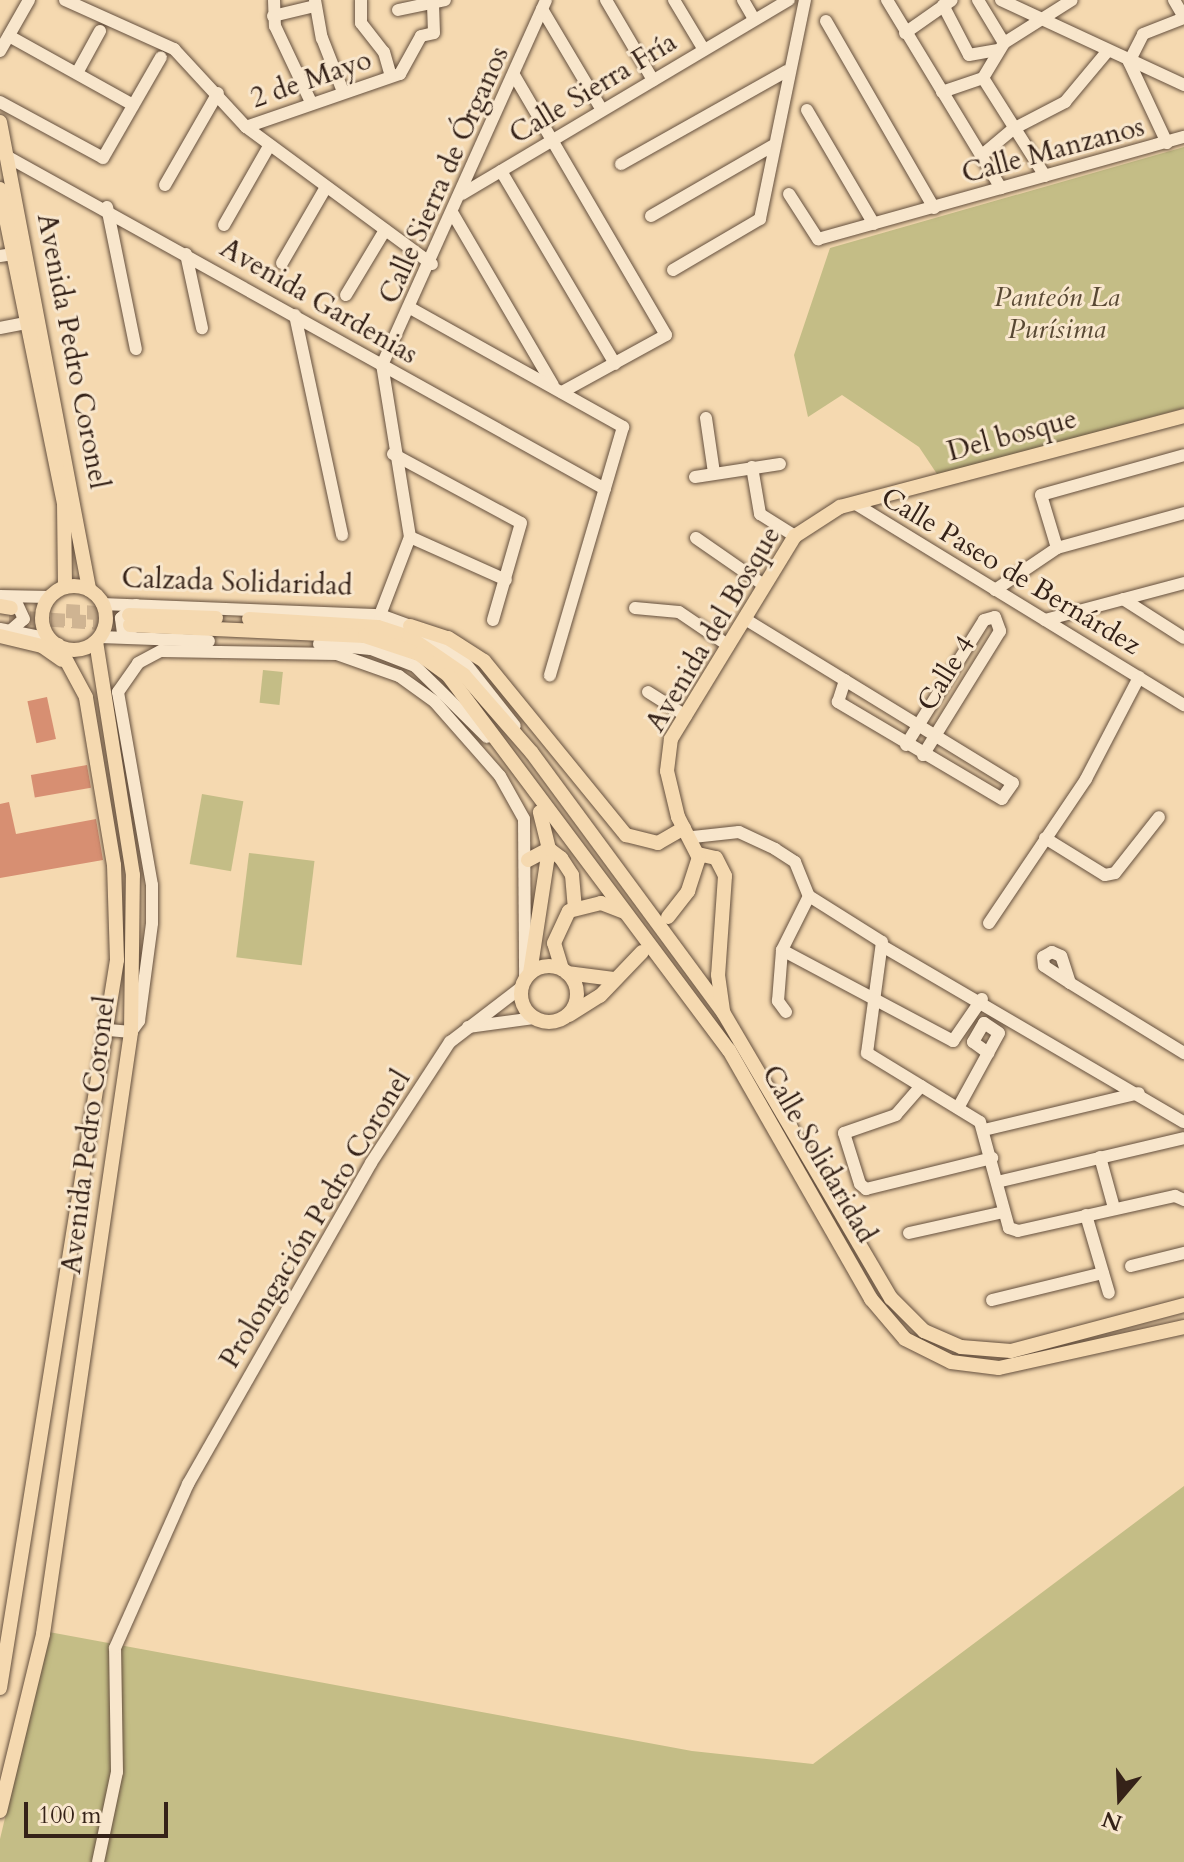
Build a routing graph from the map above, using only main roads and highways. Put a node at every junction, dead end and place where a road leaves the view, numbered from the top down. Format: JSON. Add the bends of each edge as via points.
{"nodes":[{"id":1,"x":0,"y":122,"type":"edge"},
{"id":2,"x":0,"y":189,"type":"edge"},
{"id":3,"x":7,"y":255,"type":"edge"},
{"id":4,"x":34,"y":322,"type":"junction"},
{"id":5,"x":1184,"y":416,"type":"edge"},
{"id":6,"x":854,"y":503,"type":"joint"},
{"id":7,"x":65,"y":587,"type":"junction"},
{"id":8,"x":89,"y":590,"type":"junction"},
{"id":9,"x":6,"y":617,"type":"edge"},
{"id":10,"x":410,"y":626,"type":"road end"},
{"id":11,"x":98,"y":640,"type":"junction"},
{"id":12,"x":54,"y":642,"type":"junction"},
{"id":13,"x":532,"y":753,"type":"joint"},
{"id":14,"x":511,"y":765,"type":"joint"},
{"id":15,"x":523,"y":780,"type":"junction"},
{"id":16,"x":101,"y":783,"type":"junction"},
{"id":17,"x":688,"y":832,"type":"junction"},
{"id":18,"x":549,"y":849,"type":"junction"},
{"id":19,"x":698,"y":854,"type":"junction"},
{"id":20,"x":528,"y":860,"type":"road end"},
{"id":21,"x":575,"y":907,"type":"junction"},
{"id":22,"x":629,"y":914,"type":"junction"},
{"id":23,"x":668,"y":917,"type":"dead end"},
{"id":24,"x":642,"y":952,"type":"dead end"},
{"id":25,"x":564,"y":971,"type":"junction"},
{"id":26,"x":614,"y":979,"type":"junction"},
{"id":27,"x":526,"y":980,"type":"junction"},
{"id":28,"x":723,"y":1012,"type":"junction"},
{"id":29,"x":565,"y":1017,"type":"junction"},
{"id":30,"x":1184,"y":1305,"type":"edge"},
{"id":31,"x":1184,"y":1327,"type":"edge"},
{"id":32,"x":0,"y":1688,"type":"edge"},
{"id":33,"x":0,"y":1811,"type":"edge"}],
"edges":[{"from":1,"to":4,"type":"main road","name":"Avenida Pedro Coronel"},
{"from":2,"to":3,"type":"main road","name":"Avenida Pedro Coronel"},
{"from":3,"to":4,"type":"main road","name":"Avenida Pedro Coronel"},
{"from":4,"to":7,"type":"main road","name":"Avenida Pedro Coronel","via":[[64,503]]},
{"from":4,"to":8,"type":"main road","name":"Avenida Pedro Coronel"},
{"from":5,"to":6,"type":"main road","name":"Del bosque"},
{"from":6,"to":17,"type":"main road","name":"Avenida del Bosque","via":[[795,536],[671,739],[667,771]]},
{"from":7,"to":8,"type":"main road"},
{"from":7,"to":12,"type":"main road","via":[[49,597],[42,614]]},
{"from":8,"to":11,"type":"main road","via":[[102,604]]},
{"from":9,"to":16,"type":"main road","via":[[74,676]]},
{"from":10,"to":17,"type":"main road","via":[[448,638],[484,661],[626,835],[664,839]]},
{"from":11,"to":12,"type":"main road","via":[[78,649]]},
{"from":11,"to":33,"type":"main road","name":"Avenida Pedro Coronel","via":[[95,670],[131,852],[136,936],[131,1032],[43,1634]]},
{"from":12,"to":16,"type":"main road","name":"Avenida Pedro Coronel","via":[[84,685]]},
{"from":13,"to":14,"type":"main road","name":"Calzada Solidaridad","via":[[464,675],[395,632],[346,622],[133,615],[340,633],[404,648],[448,675],[476,705]]},
{"from":13,"to":28,"type":"main road","name":"Calle Solidaridad"},
{"from":14,"to":15,"type":"main road","name":"Calle Solidaridad"},
{"from":15,"to":18,"type":"main road","via":[[547,826]]},
{"from":15,"to":22,"type":"main road","name":"Calle Solidaridad"},
{"from":16,"to":32,"type":"main road","name":"Avenida Pedro Coronel","via":[[117,902],[109,1030],[14,1629]]},
{"from":17,"to":19,"type":"main road","name":"Avenida del Bosque"},
{"from":18,"to":20,"type":"main road"},
{"from":18,"to":21,"type":"main road","via":[[572,875]]},
{"from":18,"to":27,"type":"main road","via":[[540,939]]},
{"from":19,"to":23,"type":"main road","via":[[693,880]]},
{"from":19,"to":28,"type":"main road","via":[[716,858],[725,876],[718,975]]},
{"from":21,"to":22,"type":"main road","via":[[601,903]]},
{"from":21,"to":25,"type":"main road","via":[[556,931]]},
{"from":22,"to":31,"type":"main road","name":"Calle Solidaridad","via":[[729,1050],[871,1299],[898,1333],[951,1362],[999,1368]]},
{"from":24,"to":26,"type":"main road"},
{"from":25,"to":26,"type":"main road"},
{"from":25,"to":27,"type":"main road","via":[[546,966]]},
{"from":25,"to":29,"type":"main road","via":[[577,998]]},
{"from":26,"to":29,"type":"main road"},
{"from":27,"to":29,"type":"main road","via":[[525,1008],[535,1018]]},
{"from":28,"to":30,"type":"main road","name":"Calle Solidaridad","via":[[891,1298],[924,1331],[961,1347],[1011,1351]]}]}
